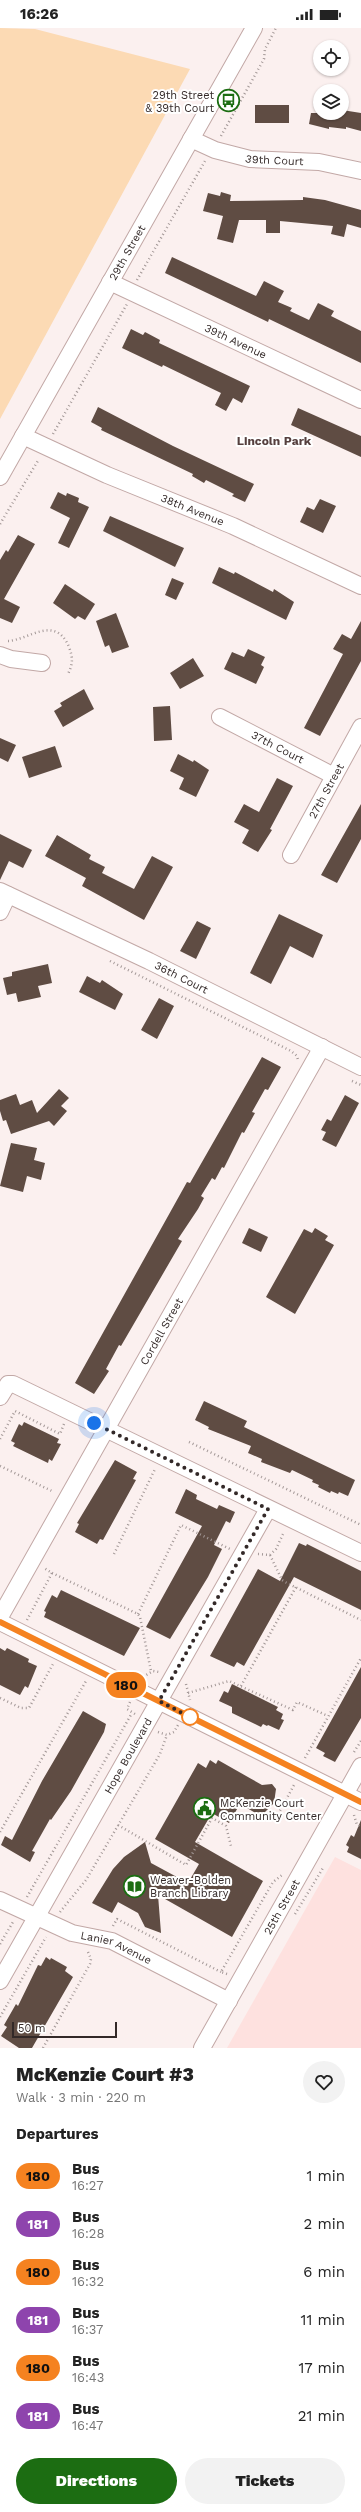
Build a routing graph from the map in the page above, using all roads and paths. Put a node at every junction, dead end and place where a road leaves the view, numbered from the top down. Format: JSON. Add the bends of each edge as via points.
{"nodes":[{"id":1,"x":254,"y":28,"type":"edge"},
{"id":2,"x":276,"y":28,"type":"edge"},
{"id":3,"x":191,"y":138,"type":"junction"},
{"id":4,"x":212,"y":148,"type":"junction"},
{"id":5,"x":361,"y":171,"type":"edge"},
{"id":6,"x":110,"y":282,"type":"junction"},
{"id":7,"x":133,"y":293,"type":"junction"},
{"id":8,"x":361,"y":400,"type":"edge"},
{"id":9,"x":23,"y":436,"type":"junction"},
{"id":10,"x":46,"y":448,"type":"junction"},
{"id":11,"x":0,"y":477,"type":"edge"},
{"id":12,"x":0,"y":524,"type":"edge"},
{"id":13,"x":361,"y":586,"type":"edge"},
{"id":14,"x":2,"y":648,"type":"edge"},
{"id":15,"x":42,"y":663,"type":"dead end"},
{"id":16,"x":68,"y":674,"type":"dead end"},
{"id":17,"x":220,"y":717,"type":"dead end"},
{"id":18,"x":361,"y":727,"type":"edge"},
{"id":19,"x":334,"y":776,"type":"junction"},
{"id":20,"x":291,"y":854,"type":"dead end"},
{"id":21,"x":4,"y":893,"type":"edge"},
{"id":22,"x":0,"y":912,"type":"edge"},
{"id":23,"x":108,"y":960,"type":"dead end"},
{"id":24,"x":322,"y":1047,"type":"junction"},
{"id":25,"x":297,"y":1056,"type":"junction"},
{"id":26,"x":306,"y":1062,"type":"junction"},
{"id":27,"x":361,"y":1067,"type":"edge"},
{"id":28,"x":347,"y":1078,"type":"dead end"},
{"id":29,"x":361,"y":1085,"type":"edge"},
{"id":30,"x":0,"y":1397,"type":"edge"},
{"id":31,"x":107,"y":1429,"type":"junction"},
{"id":32,"x":189,"y":1442,"type":"dead end"},
{"id":33,"x":0,"y":1465,"type":"edge"},
{"id":34,"x":156,"y":1466,"type":"dead end"},
{"id":35,"x":53,"y":1500,"type":"dead end"},
{"id":36,"x":268,"y":1509,"type":"junction"},
{"id":37,"x":361,"y":1525,"type":"edge"},
{"id":38,"x":285,"y":1530,"type":"dead end"},
{"id":39,"x":231,"y":1549,"type":"dead end"},
{"id":40,"x":361,"y":1553,"type":"edge"},
{"id":41,"x":114,"y":1554,"type":"dead end"},
{"id":42,"x":258,"y":1554,"type":"dead end"},
{"id":43,"x":270,"y":1555,"type":"junction"},
{"id":44,"x":47,"y":1564,"type":"dead end"},
{"id":45,"x":52,"y":1573,"type":"junction"},
{"id":46,"x":296,"y":1588,"type":"junction"},
{"id":47,"x":138,"y":1614,"type":"junction"},
{"id":48,"x":0,"y":1617,"type":"edge"},
{"id":49,"x":361,"y":1620,"type":"edge"},
{"id":50,"x":0,"y":1622,"type":"edge"},
{"id":51,"x":26,"y":1622,"type":"dead end"},
{"id":52,"x":361,"y":1658,"type":"edge"},
{"id":53,"x":53,"y":1664,"type":"dead end"},
{"id":54,"x":151,"y":1671,"type":"dead end"},
{"id":55,"x":86,"y":1680,"type":"dead end"},
{"id":56,"x":241,"y":1686,"type":"junction"},
{"id":57,"x":188,"y":1693,"type":"dead end"},
{"id":58,"x":0,"y":1698,"type":"edge"},
{"id":59,"x":159,"y":1701,"type":"junction"},
{"id":60,"x":132,"y":1713,"type":"dead end"},
{"id":61,"x":328,"y":1716,"type":"junction"},
{"id":62,"x":147,"y":1722,"type":"junction"},
{"id":63,"x":178,"y":1725,"type":"dead end"},
{"id":64,"x":167,"y":1735,"type":"junction"},
{"id":65,"x":305,"y":1758,"type":"dead end"},
{"id":66,"x":361,"y":1766,"type":"edge"},
{"id":67,"x":294,"y":1784,"type":"dead end"},
{"id":68,"x":344,"y":1794,"type":"junction"},
{"id":69,"x":361,"y":1802,"type":"edge"},
{"id":70,"x":263,"y":1814,"type":"dead end"},
{"id":71,"x":118,"y":1825,"type":"junction"},
{"id":72,"x":1,"y":1826,"type":"edge"},
{"id":73,"x":0,"y":1832,"type":"edge"},
{"id":74,"x":231,"y":1846,"type":"dead end"},
{"id":75,"x":0,"y":1900,"type":"edge"},
{"id":76,"x":20,"y":1910,"type":"junction"},
{"id":77,"x":36,"y":1917,"type":"junction"},
{"id":78,"x":53,"y":1930,"type":"junction"},
{"id":79,"x":0,"y":1944,"type":"edge"},
{"id":80,"x":84,"y":1949,"type":"dead end"},
{"id":81,"x":0,"y":1981,"type":"edge"},
{"id":82,"x":229,"y":2001,"type":"junction"},
{"id":83,"x":0,"y":2017,"type":"edge"},
{"id":84,"x":43,"y":2048,"type":"edge"},
{"id":85,"x":202,"y":2048,"type":"edge"}],
"edges":[{"from":1,"to":3,"type":"street","name":"29th Street"},
{"from":2,"to":4,"type":"path","via":[[265,49],[264,59]]},
{"from":3,"to":4,"type":"street","name":"39th Court"},
{"from":3,"to":6,"type":"street","name":"29th Street"},
{"from":4,"to":5,"type":"street","name":"39th Court","via":[[250,159],[319,162]]},
{"from":4,"to":7,"type":"path","via":[[136,283]]},
{"from":6,"to":7,"type":"street","name":"39th Avenue"},
{"from":6,"to":9,"type":"street","name":"29th Street"},
{"from":7,"to":8,"type":"street","name":"39th Avenue"},
{"from":7,"to":10,"type":"path"},
{"from":9,"to":10,"type":"street","name":"38th Avenue"},
{"from":9,"to":11,"type":"street","name":"29th Street"},
{"from":10,"to":12,"type":"path"},
{"from":10,"to":13,"type":"street","name":"38th Avenue","via":[[233,526]]},
{"from":14,"to":15,"type":"street","via":[[11,659]]},
{"from":14,"to":16,"type":"path","via":[[34,631],[43,630],[60,635],[67,643],[73,658]]},
{"from":17,"to":19,"type":"street","name":"37th Court"},
{"from":18,"to":19,"type":"street","name":"27th Street"},
{"from":19,"to":20,"type":"street","name":"27th Street"},
{"from":21,"to":22,"type":"street"},
{"from":21,"to":24,"type":"street","name":"36th Court"},
{"from":23,"to":25,"type":"path"},
{"from":24,"to":26,"type":"street","name":"Cordell Street"},
{"from":24,"to":27,"type":"street","name":"36th Court"},
{"from":25,"to":26,"type":"path"},
{"from":25,"to":26,"type":"path"},
{"from":26,"to":31,"type":"street","name":"Cordell Street"},
{"from":28,"to":29,"type":"path"},
{"from":30,"to":31,"type":"street","via":[[8,1384],[13,1384]]},
{"from":31,"to":36,"type":"street"},
{"from":31,"to":48,"type":"street","name":"Cordell Street"},
{"from":32,"to":37,"type":"path"},
{"from":33,"to":35,"type":"path","via":[[57,1493]]},
{"from":34,"to":41,"type":"path"},
{"from":36,"to":40,"type":"street"},
{"from":36,"to":59,"type":"street","name":"Hope Boulevard"},
{"from":38,"to":43,"type":"path","via":[[276,1549]]},
{"from":39,"to":47,"type":"path","via":[[181,1525]]},
{"from":42,"to":43,"type":"path"},
{"from":43,"to":46,"type":"path","via":[[282,1580]]},
{"from":44,"to":45,"type":"path","via":[[44,1569]]},
{"from":45,"to":47,"type":"path"},
{"from":45,"to":51,"type":"path"},
{"from":46,"to":49,"type":"path"},
{"from":46,"to":56,"type":"path"},
{"from":47,"to":54,"type":"path"},
{"from":50,"to":59,"type":"street"},
{"from":52,"to":61,"type":"path"},
{"from":53,"to":58,"type":"path","via":[[29,1708],[21,1708]]},
{"from":55,"to":72,"type":"path"},
{"from":56,"to":57,"type":"path","via":[[229,1681]]},
{"from":56,"to":61,"type":"path","via":[[293,1710],[297,1702]]},
{"from":59,"to":62,"type":"street","name":"Hope Boulevard"},
{"from":59,"to":68,"type":"street"},
{"from":60,"to":76,"type":"path"},
{"from":61,"to":65,"type":"path"},
{"from":62,"to":64,"type":"path","via":[[161,1734]]},
{"from":62,"to":77,"type":"street","name":"Hope Boulevard"},
{"from":63,"to":64,"type":"path","via":[[174,1732]]},
{"from":64,"to":71,"type":"path","via":[[160,1754]]},
{"from":66,"to":68,"type":"street","name":"25th Street"},
{"from":67,"to":70,"type":"path","via":[[275,1820]]},
{"from":68,"to":69,"type":"street"},
{"from":68,"to":82,"type":"street","name":"25th Street"},
{"from":71,"to":74,"type":"path","via":[[186,1865],[212,1818],[226,1826]]},
{"from":71,"to":78,"type":"path","via":[[86,1880],[66,1902]]},
{"from":72,"to":73,"type":"path"},
{"from":75,"to":76,"type":"street","name":"Lanier Avenue"},
{"from":76,"to":77,"type":"street","name":"Lanier Avenue"},
{"from":76,"to":79,"type":"path"},
{"from":77,"to":78,"type":"street","name":"Lanier Avenue"},
{"from":77,"to":81,"type":"street","name":"Hope Boulevard"},
{"from":78,"to":82,"type":"street","name":"Lanier Avenue","via":[[112,1941]]},
{"from":78,"to":83,"type":"path","via":[[47,1935]]},
{"from":80,"to":84,"type":"path","via":[[89,1953],[90,1964]]},
{"from":82,"to":85,"type":"street","name":"25th Street"}]}
